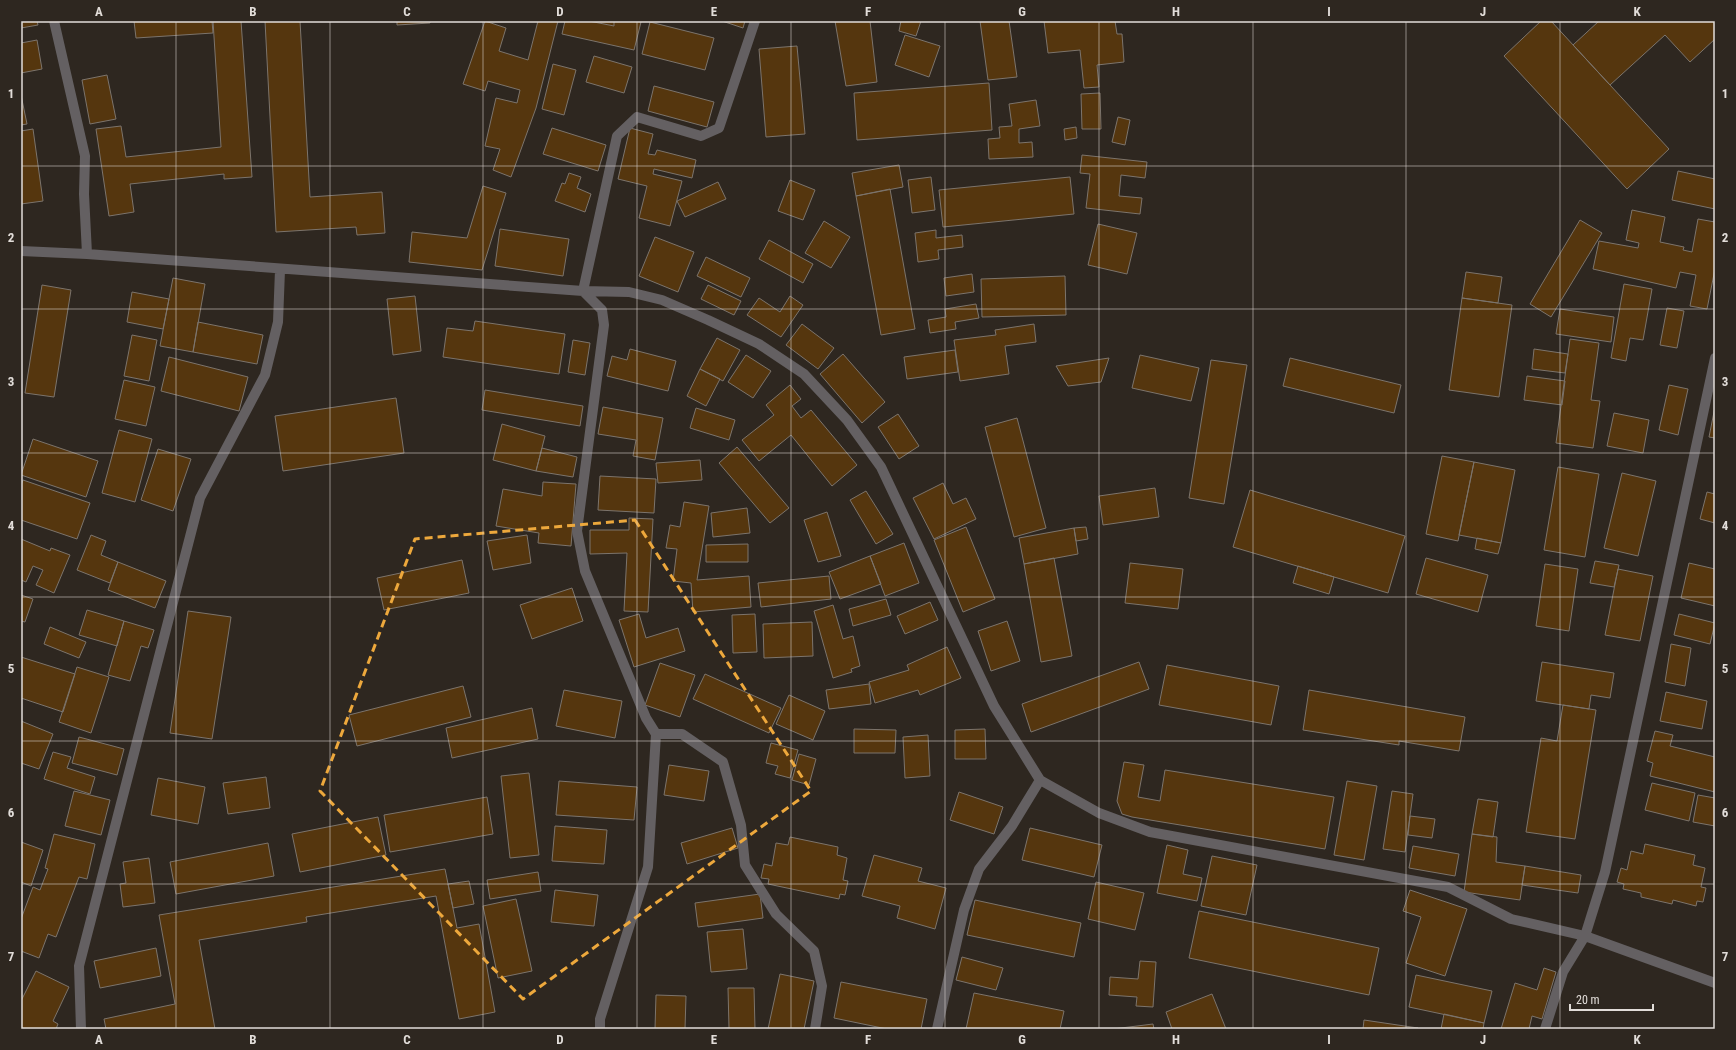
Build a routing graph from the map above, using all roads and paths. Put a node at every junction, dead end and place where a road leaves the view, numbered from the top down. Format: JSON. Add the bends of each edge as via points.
{"nodes":[{"id":1,"x":54,"y":21,"type":"edge"},
{"id":2,"x":755,"y":21,"type":"edge"},
{"id":3,"x":21,"y":251,"type":"edge"},
{"id":4,"x":87,"y":254,"type":"junction"},
{"id":5,"x":280,"y":270,"type":"junction"},
{"id":6,"x":583,"y":291,"type":"junction"},
{"id":7,"x":1715,"y":358,"type":"edge"},
{"id":8,"x":656,"y":734,"type":"junction"},
{"id":9,"x":1040,"y":780,"type":"junction"},
{"id":10,"x":1585,"y":936,"type":"junction"},
{"id":11,"x":1715,"y":983,"type":"edge"},
{"id":12,"x":81,"y":1029,"type":"edge"},
{"id":13,"x":600,"y":1029,"type":"edge"},
{"id":14,"x":815,"y":1029,"type":"edge"},
{"id":15,"x":937,"y":1029,"type":"edge"},
{"id":16,"x":1545,"y":1029,"type":"edge"}],
"edges":[{"from":1,"to":4,"type":"street","via":[[85,156]]},
{"from":2,"to":6,"type":"street","via":[[719,128],[701,136],[637,117],[617,136]]},
{"from":3,"to":4,"type":"street"},
{"from":4,"to":5,"type":"street"},
{"from":5,"to":6,"type":"street"},
{"from":5,"to":12,"type":"street","via":[[278,322],[265,375],[200,498],[79,966]]},
{"from":6,"to":8,"type":"street","via":[[602,310],[604,325],[577,531],[585,570],[646,718]]},
{"from":6,"to":9,"type":"street","via":[[629,292],[662,300],[759,344],[804,374],[847,420],[881,467],[994,706]]},
{"from":7,"to":10,"type":"street","via":[[1605,872]]},
{"from":8,"to":13,"type":"street","via":[[648,867],[615,968],[600,1019]]},
{"from":8,"to":14,"type":"street","via":[[682,734],[723,762],[741,825],[745,865],[776,914],[814,951],[822,986]]},
{"from":9,"to":10,"type":"street","via":[[1099,813],[1150,832],[1448,887],[1511,919]]},
{"from":9,"to":15,"type":"street","via":[[1012,826],[979,869],[964,910]]},
{"from":10,"to":11,"type":"street"},
{"from":10,"to":16,"type":"street","via":[[1563,972]]}]}
